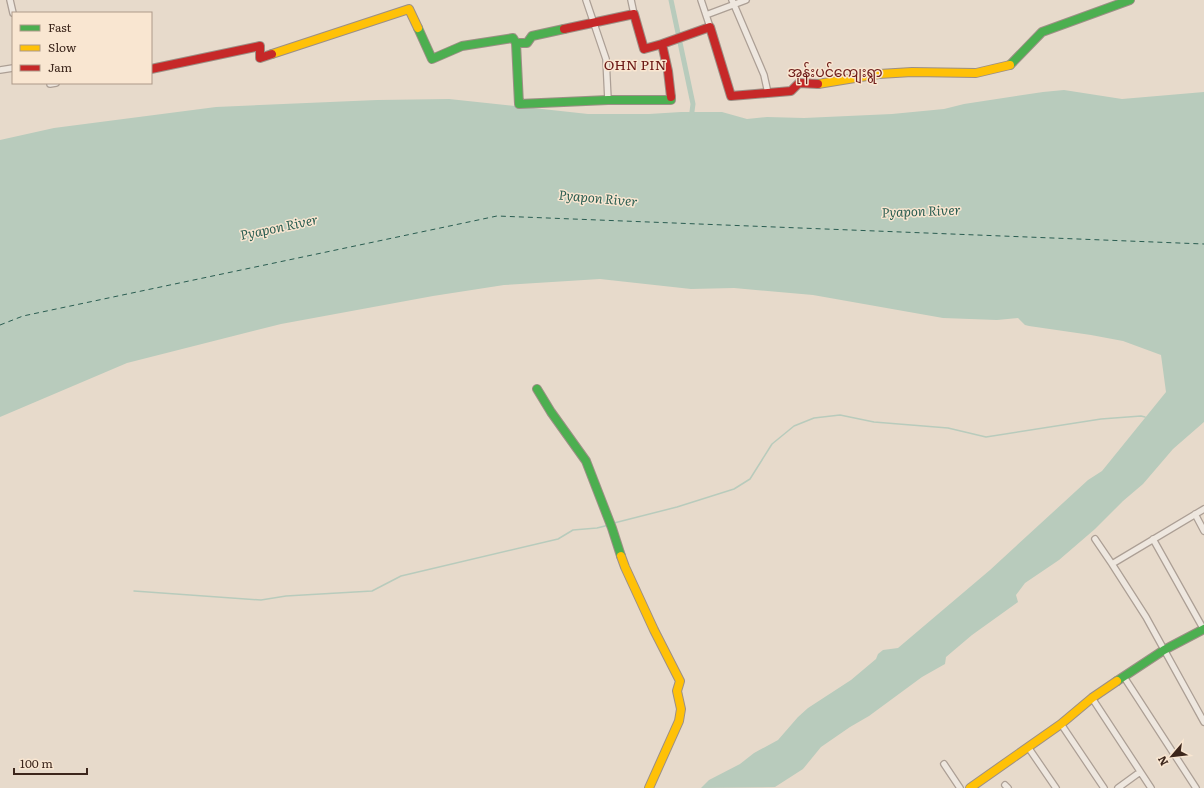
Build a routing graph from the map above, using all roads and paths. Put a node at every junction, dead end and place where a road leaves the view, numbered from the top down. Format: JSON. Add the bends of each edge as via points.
{"nodes":[{"id":1,"x":10,"y":0,"type":"edge"},
{"id":2,"x":586,"y":0,"type":"edge"},
{"id":3,"x":631,"y":0,"type":"edge"},
{"id":4,"x":700,"y":0,"type":"edge"},
{"id":5,"x":746,"y":0,"type":"edge"},
{"id":6,"x":1130,"y":0,"type":"edge"},
{"id":7,"x":733,"y":2,"type":"edge"},
{"id":8,"x":13,"y":12,"type":"edge"},
{"id":9,"x":634,"y":14,"type":"junction"},
{"id":10,"x":706,"y":15,"type":"junction"},
{"id":11,"x":593,"y":23,"type":"junction"},
{"id":12,"x":710,"y":27,"type":"junction"},
{"id":13,"x":516,"y":43,"type":"junction"},
{"id":14,"x":662,"y":44,"type":"junction"},
{"id":15,"x":12,"y":68,"type":"edge"},
{"id":16,"x":152,"y":69,"type":"edge"},
{"id":17,"x":0,"y":70,"type":"edge"},
{"id":18,"x":768,"y":93,"type":"junction"},
{"id":19,"x":608,"y":100,"type":"junction"},
{"id":20,"x":537,"y":388,"type":"dead end"},
{"id":21,"x":1204,"y":509,"type":"edge"},
{"id":22,"x":1195,"y":514,"type":"junction"},
{"id":23,"x":1204,"y":531,"type":"edge"},
{"id":24,"x":1095,"y":539,"type":"dead end"},
{"id":25,"x":1153,"y":539,"type":"junction"},
{"id":26,"x":1112,"y":564,"type":"junction"},
{"id":27,"x":1204,"y":629,"type":"edge"},
{"id":28,"x":1164,"y":650,"type":"junction"},
{"id":29,"x":1124,"y":677,"type":"junction"},
{"id":30,"x":1092,"y":698,"type":"junction"},
{"id":31,"x":1204,"y":722,"type":"edge"},
{"id":32,"x":1061,"y":724,"type":"junction"},
{"id":33,"x":1028,"y":747,"type":"junction"},
{"id":34,"x":944,"y":764,"type":"dead end"},
{"id":35,"x":1140,"y":772,"type":"junction"},
{"id":36,"x":649,"y":788,"type":"edge"},
{"id":37,"x":960,"y":788,"type":"edge"},
{"id":38,"x":970,"y":788,"type":"edge"},
{"id":39,"x":1056,"y":788,"type":"edge"},
{"id":40,"x":1104,"y":788,"type":"edge"},
{"id":41,"x":1118,"y":788,"type":"edge"},
{"id":42,"x":1151,"y":788,"type":"edge"},
{"id":43,"x":1196,"y":788,"type":"edge"}],
"edges":[{"from":1,"to":8,"type":"street"},
{"from":2,"to":11,"type":"street"},
{"from":3,"to":9,"type":"street"},
{"from":4,"to":10,"type":"street"},
{"from":5,"to":7,"type":"street"},
{"from":6,"to":18,"type":"street","via":[[1042,32],[1009,66],[976,73],[912,72],[816,84],[799,83],[791,91]]},
{"from":7,"to":10,"type":"street"},
{"from":7,"to":18,"type":"street","via":[[764,75]]},
{"from":9,"to":11,"type":"street"},
{"from":9,"to":14,"type":"street","via":[[644,49]]},
{"from":10,"to":12,"type":"street"},
{"from":11,"to":13,"type":"street","via":[[532,36],[528,43]]},
{"from":11,"to":19,"type":"street","via":[[606,59]]},
{"from":12,"to":14,"type":"street"},
{"from":12,"to":18,"type":"street","via":[[731,96]]},
{"from":13,"to":16,"type":"street","via":[[513,38],[462,46],[432,59],[409,9],[260,58],[260,46]]},
{"from":13,"to":19,"type":"street","via":[[519,104]]},
{"from":14,"to":19,"type":"street","via":[[671,100]]},
{"from":15,"to":17,"type":"street"},
{"from":20,"to":36,"type":"street","via":[[586,461],[625,567],[680,681],[677,691],[681,709],[679,721]]},
{"from":21,"to":22,"type":"street"},
{"from":22,"to":23,"type":"street"},
{"from":22,"to":25,"type":"street"},
{"from":24,"to":26,"type":"street"},
{"from":25,"to":26,"type":"street"},
{"from":25,"to":27,"type":"street"},
{"from":26,"to":28,"type":"street"},
{"from":27,"to":28,"type":"street"},
{"from":28,"to":29,"type":"street"},
{"from":28,"to":31,"type":"street"},
{"from":29,"to":30,"type":"street"},
{"from":29,"to":43,"type":"street"},
{"from":30,"to":32,"type":"street"},
{"from":30,"to":35,"type":"street"},
{"from":32,"to":33,"type":"street"},
{"from":32,"to":40,"type":"street"},
{"from":33,"to":38,"type":"street"},
{"from":33,"to":39,"type":"street"},
{"from":34,"to":37,"type":"street"},
{"from":35,"to":41,"type":"street"},
{"from":35,"to":42,"type":"street"}]}
